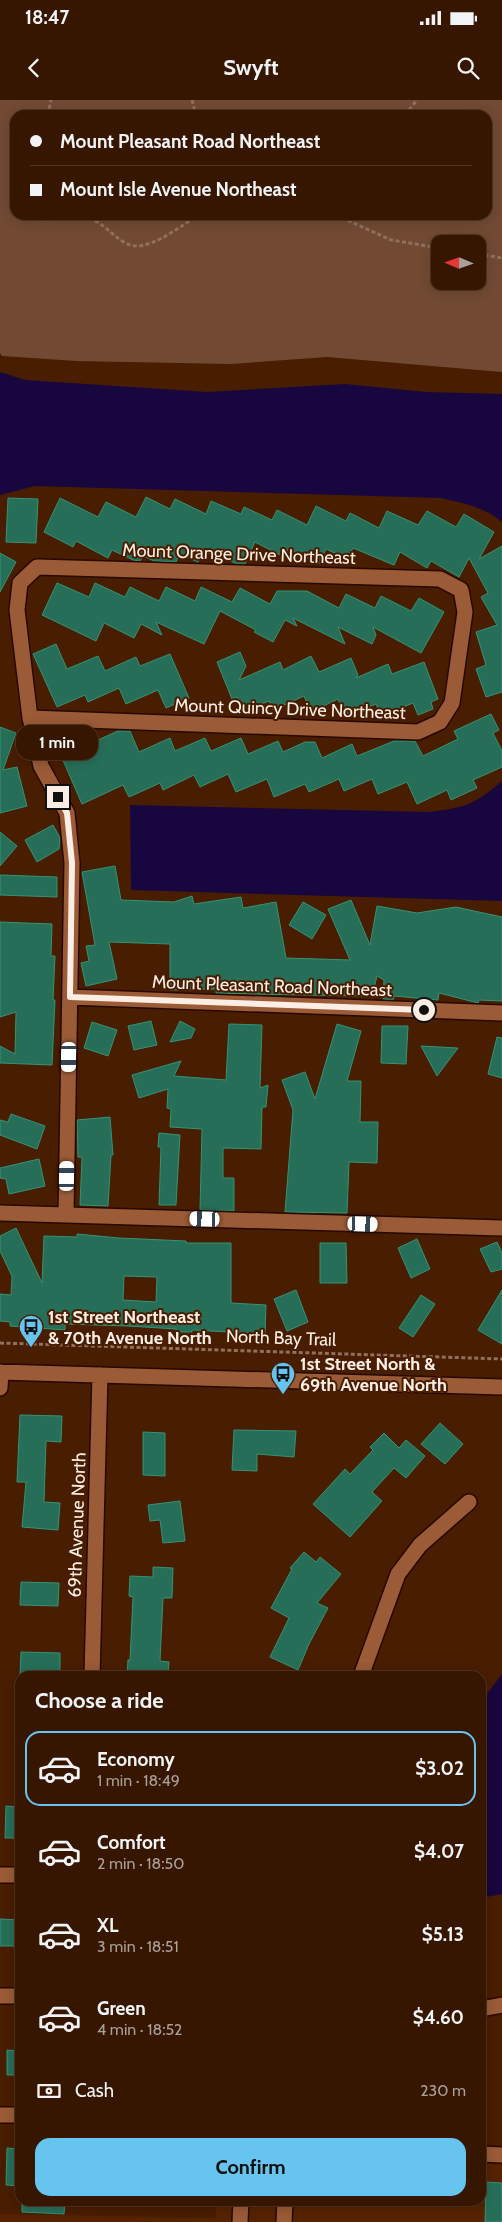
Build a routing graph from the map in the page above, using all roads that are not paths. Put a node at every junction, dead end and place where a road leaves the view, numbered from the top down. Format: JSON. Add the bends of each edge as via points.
{"nodes":[{"id":1,"x":461,"y":590,"type":"joint"},
{"id":2,"x":30,"y":718,"type":"junction"},
{"id":3,"x":70,"y":997,"type":"junction"},
{"id":4,"x":502,"y":1013,"type":"edge"},
{"id":5,"x":0,"y":1213,"type":"edge"},
{"id":6,"x":66,"y":1215,"type":"junction"},
{"id":7,"x":502,"y":1228,"type":"edge"},
{"id":8,"x":0,"y":1372,"type":"edge"},
{"id":9,"x":100,"y":1375,"type":"junction"},
{"id":10,"x":502,"y":1387,"type":"edge"},
{"id":11,"x":0,"y":1388,"type":"edge"},
{"id":12,"x":469,"y":1502,"type":"dead end"},
{"id":13,"x":92,"y":1671,"type":"edge"},
{"id":14,"x":363,"y":1671,"type":"edge"},
{"id":15,"x":0,"y":1874,"type":"edge"},
{"id":16,"x":15,"y":1875,"type":"edge"},
{"id":17,"x":0,"y":1996,"type":"edge"},
{"id":18,"x":15,"y":1996,"type":"edge"},
{"id":19,"x":502,"y":2005,"type":"edge"},
{"id":20,"x":486,"y":2008,"type":"edge"},
{"id":21,"x":0,"y":2115,"type":"edge"},
{"id":22,"x":15,"y":2115,"type":"edge"},
{"id":23,"x":486,"y":2154,"type":"edge"},
{"id":24,"x":502,"y":2155,"type":"edge"},
{"id":25,"x":241,"y":2206,"type":"edge"},
{"id":26,"x":285,"y":2206,"type":"edge"},
{"id":27,"x":240,"y":2222,"type":"edge"},
{"id":28,"x":284,"y":2222,"type":"edge"}],
"edges":[{"from":1,"to":2,"type":"street","name":"Mount Quincy Drive Northeast","via":[[466,612],[452,703],[440,722],[418,732]]},
{"from":1,"to":2,"type":"street","name":"Mount Orange Drive Northeast","via":[[440,579],[37,567],[20,583],[17,610]]},
{"from":2,"to":3,"type":"street","via":[[41,766],[67,813],[72,863]]},
{"from":3,"to":4,"type":"street","name":"Mount Pleasant Road Northeast"},
{"from":3,"to":6,"type":"street"},
{"from":5,"to":6,"type":"street"},
{"from":6,"to":7,"type":"street"},
{"from":8,"to":9,"type":"street"},
{"from":8,"to":11,"type":"street"},
{"from":9,"to":10,"type":"street"},
{"from":9,"to":13,"type":"street","name":"69th Avenue North"},
{"from":12,"to":14,"type":"street","via":[[420,1545],[398,1574]]},
{"from":15,"to":16,"type":"street"},
{"from":17,"to":18,"type":"street"},
{"from":19,"to":20,"type":"street"},
{"from":21,"to":22,"type":"street"},
{"from":23,"to":24,"type":"street"},
{"from":25,"to":27,"type":"street"},
{"from":26,"to":28,"type":"street"}]}
